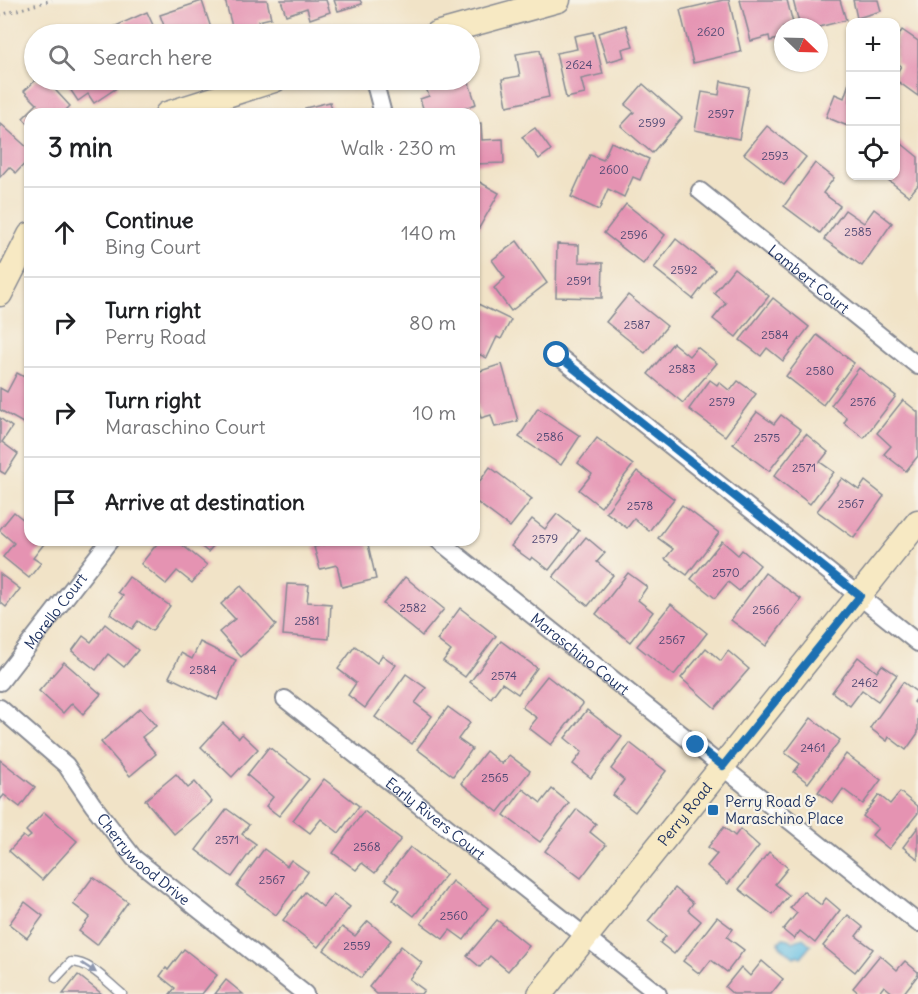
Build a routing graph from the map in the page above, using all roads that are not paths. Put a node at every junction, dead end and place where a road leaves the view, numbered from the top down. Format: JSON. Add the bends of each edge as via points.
{"nodes":[{"id":1,"x":558,"y":0,"type":"edge"},
{"id":2,"x":472,"y":24,"type":"edge"},
{"id":3,"x":243,"y":90,"type":"edge"},
{"id":4,"x":377,"y":90,"type":"edge"},
{"id":5,"x":186,"y":108,"type":"edge"},
{"id":6,"x":381,"y":108,"type":"edge"},
{"id":7,"x":700,"y":191,"type":"dead end"},
{"id":8,"x":24,"y":247,"type":"edge"},
{"id":9,"x":0,"y":294,"type":"edge"},
{"id":10,"x":557,"y":355,"type":"dead end"},
{"id":11,"x":918,"y":366,"type":"edge"},
{"id":12,"x":918,"y":522,"type":"edge"},
{"id":13,"x":105,"y":546,"type":"edge"},
{"id":14,"x":446,"y":546,"type":"edge"},
{"id":15,"x":860,"y":596,"type":"junction"},
{"id":16,"x":918,"y":643,"type":"edge"},
{"id":17,"x":0,"y":682,"type":"edge"},
{"id":18,"x":285,"y":699,"type":"dead end"},
{"id":19,"x":0,"y":708,"type":"edge"},
{"id":20,"x":723,"y":766,"type":"junction"},
{"id":21,"x":918,"y":923,"type":"edge"},
{"id":22,"x":587,"y":937,"type":"junction"},
{"id":23,"x":56,"y":978,"type":"dead end"},
{"id":24,"x":122,"y":994,"type":"edge"},
{"id":25,"x":305,"y":994,"type":"edge"},
{"id":26,"x":540,"y":994,"type":"edge"},
{"id":27,"x":658,"y":994,"type":"edge"}],
"edges":[{"from":1,"to":2,"type":"street"},
{"from":3,"to":5,"type":"street"},
{"from":4,"to":6,"type":"street"},
{"from":7,"to":11,"type":"street","name":"Lambert Court"},
{"from":8,"to":9,"type":"street"},
{"from":10,"to":15,"type":"street"},
{"from":12,"to":15,"type":"street","name":"Perry Road"},
{"from":13,"to":17,"type":"street","name":"Morello Court"},
{"from":14,"to":20,"type":"street","name":"Maraschino Court"},
{"from":15,"to":16,"type":"street"},
{"from":15,"to":20,"type":"street","name":"Perry Road"},
{"from":18,"to":22,"type":"street","name":"Early Rivers Court"},
{"from":19,"to":25,"type":"street","name":"Cherrywood Drive","via":[[66,765],[134,858]]},
{"from":20,"to":21,"type":"street","name":"Maraschino Court"},
{"from":20,"to":22,"type":"street","name":"Perry Road"},
{"from":22,"to":26,"type":"street","name":"Perry Road"},
{"from":22,"to":27,"type":"street","name":"Early Rivers Court"},
{"from":23,"to":24,"type":"lane","one_way":true,"via":[[71,962],[80,962]]}]}
